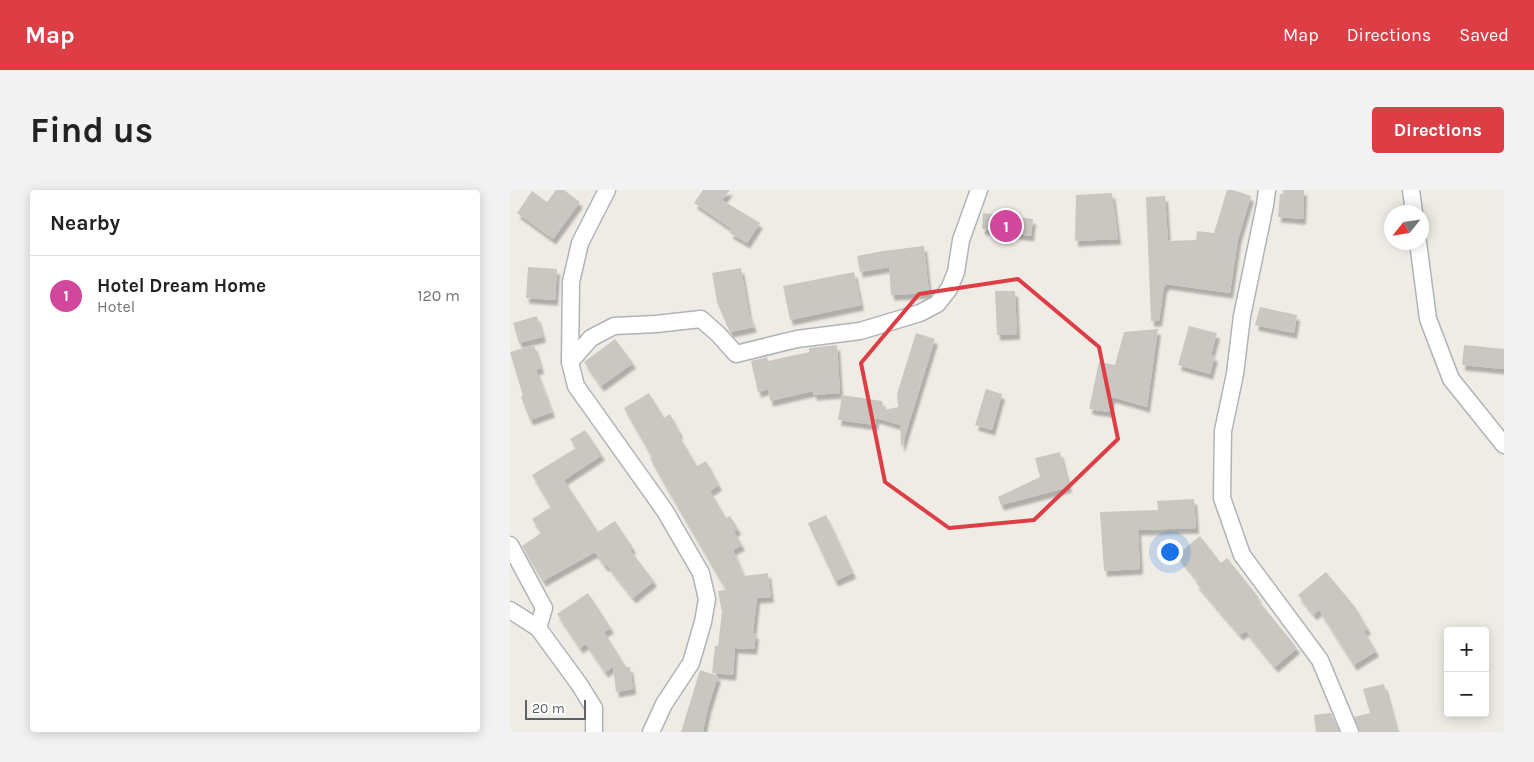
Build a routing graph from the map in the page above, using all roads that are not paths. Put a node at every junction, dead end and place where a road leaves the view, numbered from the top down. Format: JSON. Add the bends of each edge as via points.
{"nodes":[{"id":1,"x":607,"y":190,"type":"edge"},
{"id":2,"x":979,"y":190,"type":"edge"},
{"id":3,"x":1267,"y":190,"type":"edge"},
{"id":4,"x":1410,"y":190,"type":"edge"},
{"id":5,"x":1413,"y":205,"type":"edge"},
{"id":6,"x":1419,"y":250,"type":"edge"},
{"id":7,"x":570,"y":362,"type":"junction"},
{"id":8,"x":1504,"y":445,"type":"edge"},
{"id":9,"x":510,"y":545,"type":"edge"},
{"id":10,"x":510,"y":610,"type":"edge"},
{"id":11,"x":538,"y":628,"type":"junction"},
{"id":12,"x":594,"y":732,"type":"edge"},
{"id":13,"x":651,"y":732,"type":"edge"},
{"id":14,"x":1350,"y":732,"type":"edge"}],
"edges":[{"from":1,"to":7,"type":"street","via":[[580,243],[571,282]]},
{"from":2,"to":7,"type":"street","via":[[961,240],[956,272],[949,290],[937,304],[920,313],[860,331],[797,339],[736,354],[701,319],[614,326],[590,338]]},
{"from":3,"to":14,"type":"street","via":[[1223,431],[1222,498],[1242,555],[1320,660]]},
{"from":4,"to":5,"type":"street"},
{"from":6,"to":8,"type":"street","via":[[1428,318],[1450,379]]},
{"from":7,"to":13,"type":"street","via":[[576,386],[665,511],[701,573],[707,599],[692,663],[664,704]]},
{"from":9,"to":11,"type":"street","via":[[544,608]]},
{"from":10,"to":11,"type":"street"},
{"from":11,"to":12,"type":"street","via":[[594,708]]}]}
